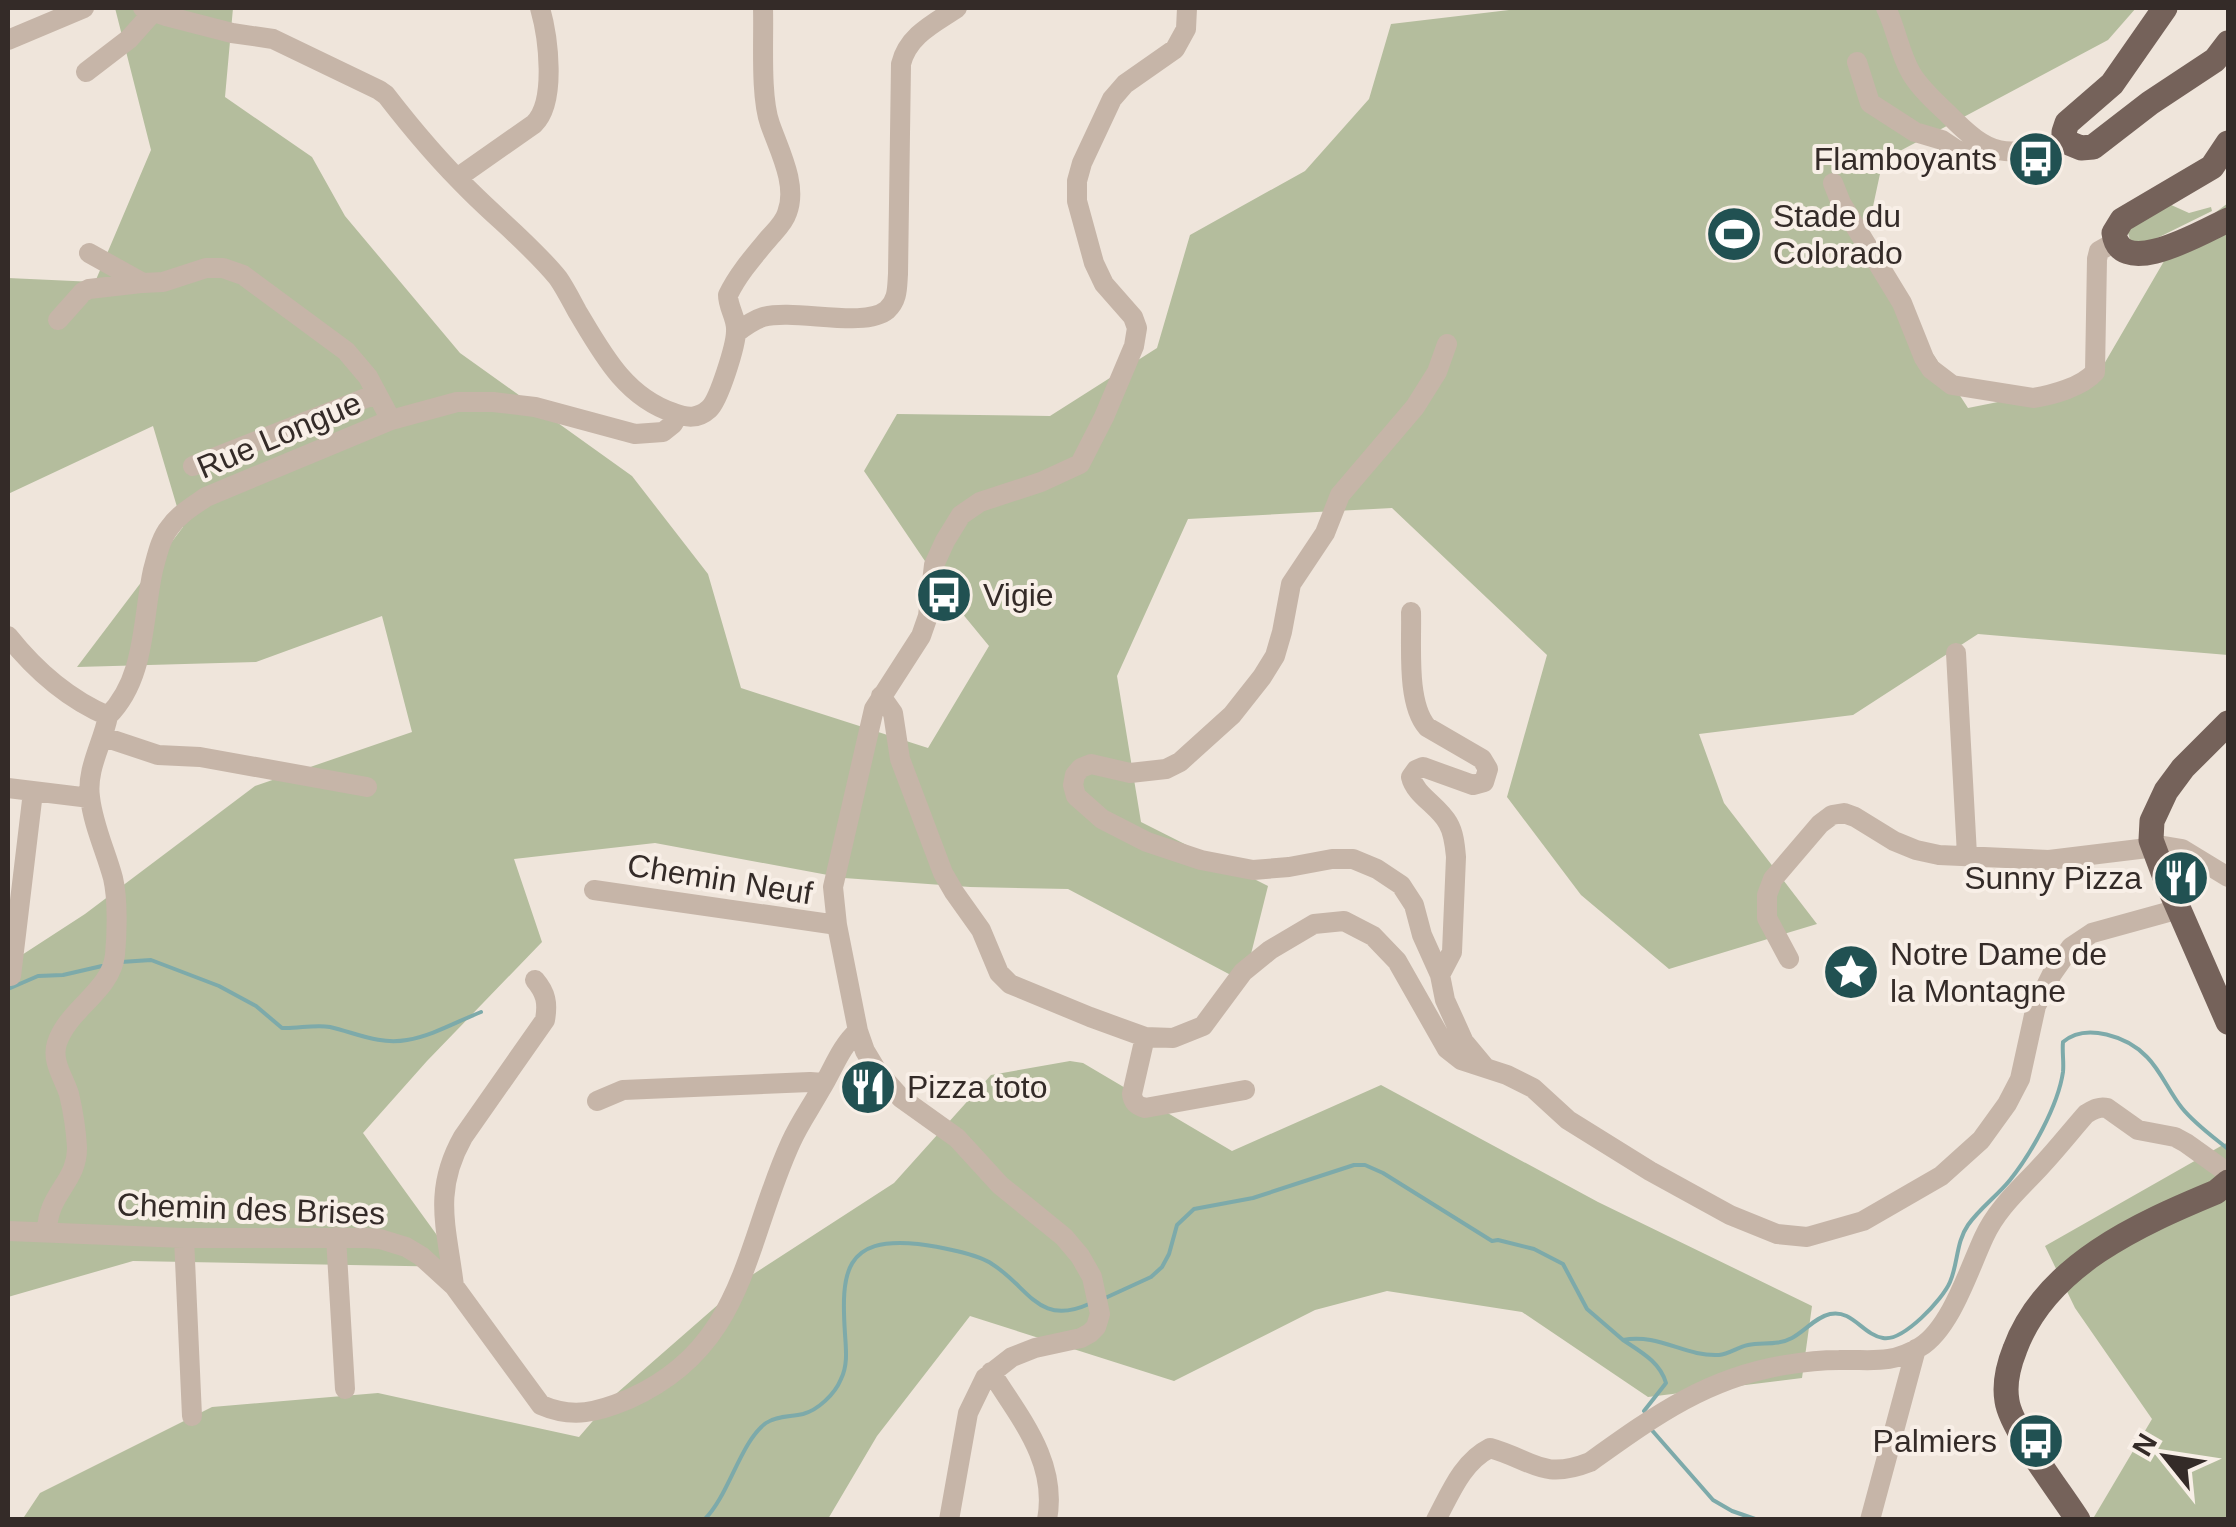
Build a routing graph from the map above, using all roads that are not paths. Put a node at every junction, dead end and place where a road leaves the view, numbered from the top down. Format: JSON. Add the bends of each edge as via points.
{"nodes":[{"id":1,"x":84,"y":8,"type":"edge"},
{"id":2,"x":540,"y":8,"type":"edge"},
{"id":3,"x":763,"y":8,"type":"edge"},
{"id":4,"x":957,"y":8,"type":"edge"},
{"id":5,"x":1187,"y":8,"type":"edge"},
{"id":6,"x":1886,"y":8,"type":"edge"},
{"id":7,"x":2165,"y":8,"type":"edge"},
{"id":8,"x":148,"y":9,"type":"edge"},
{"id":9,"x":8,"y":40,"type":"edge"},
{"id":10,"x":2228,"y":43,"type":"edge"},
{"id":11,"x":1856,"y":62,"type":"dead end"},
{"id":12,"x":86,"y":72,"type":"dead end"},
{"id":13,"x":2064,"y":141,"type":"junction"},
{"id":14,"x":2228,"y":143,"type":"edge"},
{"id":15,"x":1988,"y":147,"type":"junction"},
{"id":16,"x":457,"y":178,"type":"junction"},
{"id":17,"x":1833,"y":183,"type":"dead end"},
{"id":18,"x":2228,"y":220,"type":"edge"},
{"id":19,"x":2115,"y":242,"type":"junction"},
{"id":20,"x":89,"y":253,"type":"dead end"},
{"id":21,"x":143,"y":283,"type":"junction"},
{"id":22,"x":58,"y":320,"type":"dead end"},
{"id":23,"x":736,"y":332,"type":"junction"},
{"id":24,"x":1447,"y":344,"type":"dead end"},
{"id":25,"x":376,"y":394,"type":"junction"},
{"id":26,"x":678,"y":415,"type":"junction"},
{"id":27,"x":390,"y":420,"type":"junction"},
{"id":28,"x":194,"y":466,"type":"dead end"},
{"id":29,"x":1411,"y":612,"type":"dead end"},
{"id":30,"x":8,"y":636,"type":"edge"},
{"id":31,"x":1956,"y":653,"type":"dead end"},
{"id":32,"x":882,"y":696,"type":"junction"},
{"id":33,"x":2228,"y":723,"type":"edge"},
{"id":34,"x":106,"y":726,"type":"junction"},
{"id":35,"x":8,"y":788,"type":"edge"},
{"id":36,"x":367,"y":788,"type":"dead end"},
{"id":37,"x":33,"y":792,"type":"junction"},
{"id":38,"x":90,"y":798,"type":"junction"},
{"id":39,"x":2152,"y":847,"type":"junction"},
{"id":40,"x":1967,"y":854,"type":"junction"},
{"id":41,"x":2228,"y":877,"type":"edge"},
{"id":42,"x":594,"y":890,"type":"dead end"},
{"id":43,"x":2179,"y":909,"type":"junction"},
{"id":44,"x":837,"y":925,"type":"junction"},
{"id":45,"x":1789,"y":960,"type":"dead end"},
{"id":46,"x":11,"y":976,"type":"dead end"},
{"id":47,"x":1440,"y":976,"type":"junction"},
{"id":48,"x":535,"y":980,"type":"dead end"},
{"id":49,"x":2228,"y":1022,"type":"edge"},
{"id":50,"x":858,"y":1032,"type":"junction"},
{"id":51,"x":1145,"y":1036,"type":"junction"},
{"id":52,"x":1486,"y":1069,"type":"junction"},
{"id":53,"x":824,"y":1083,"type":"junction"},
{"id":54,"x":1245,"y":1090,"type":"dead end"},
{"id":55,"x":597,"y":1100,"type":"dead end"},
{"id":56,"x":2228,"y":1173,"type":"edge"},
{"id":57,"x":2228,"y":1182,"type":"edge"},
{"id":58,"x":8,"y":1230,"type":"edge"},
{"id":59,"x":47,"y":1232,"type":"junction"},
{"id":60,"x":336,"y":1237,"type":"junction"},
{"id":61,"x":184,"y":1238,"type":"junction"},
{"id":62,"x":454,"y":1286,"type":"junction"},
{"id":63,"x":1916,"y":1349,"type":"junction"},
{"id":64,"x":991,"y":1372,"type":"junction"},
{"id":65,"x":346,"y":1389,"type":"dead end"},
{"id":66,"x":192,"y":1416,"type":"dead end"},
{"id":67,"x":950,"y":1520,"type":"edge"},
{"id":68,"x":1048,"y":1520,"type":"edge"},
{"id":69,"x":1436,"y":1520,"type":"edge"},
{"id":70,"x":1870,"y":1520,"type":"edge"},
{"id":71,"x":2078,"y":1520,"type":"edge"}],
"edges":[{"from":1,"to":9,"type":"street"},
{"from":2,"to":16,"type":"street","via":[[549,57],[542,115]]},
{"from":3,"to":23,"type":"street","via":[[766,108],[791,193],[787,215],[728,295]]},
{"from":4,"to":23,"type":"street","via":[[904,51],[892,304],[868,318],[775,315]]},
{"from":5,"to":32,"type":"street","via":[[1186,29],[1174,49],[1112,98],[1076,181],[1098,274],[1137,328],[1104,417],[1080,464],[961,515],[934,565],[921,636]]},
{"from":6,"to":15,"type":"street","via":[[1922,89]]},
{"from":7,"to":13,"type":"main road","via":[[2112,84],[2068,124]]},
{"from":8,"to":12,"type":"street","via":[[129,39]]},
{"from":8,"to":16,"type":"street","via":[[273,39],[379,90]]},
{"from":10,"to":13,"type":"main road","via":[[2215,60],[2093,147]]},
{"from":11,"to":15,"type":"street","via":[[1870,103],[1915,132],[1975,158]]},
{"from":13,"to":15,"type":"street","via":[[2014,152]]},
{"from":14,"to":19,"type":"main road","via":[[2212,167],[2122,220]]},
{"from":16,"to":26,"type":"street","via":[[560,280],[623,380],[640,397]]},
{"from":17,"to":19,"type":"street","via":[[1931,370],[1952,385],[2033,398],[2089,378],[2095,372],[2097,258]]},
{"from":18,"to":19,"type":"main road","via":[[2141,255]]},
{"from":20,"to":21,"type":"street"},
{"from":21,"to":22,"type":"street","via":[[89,288]]},
{"from":21,"to":25,"type":"street","via":[[206,268],[243,275],[346,351]]},
{"from":23,"to":26,"type":"street","name":"Rue Longue","via":[[719,394],[697,417]]},
{"from":24,"to":47,"type":"street","via":[[1415,407],[1340,496],[1291,584],[1274,656],[1232,715],[1166,769],[1130,773],[1091,764],[1072,784],[1102,819],[1201,860],[1253,870],[1353,859],[1377,870],[1401,885],[1414,905]]},
{"from":25,"to":27,"type":"street"},
{"from":25,"to":28,"type":"street"},
{"from":26,"to":27,"type":"street","name":"Rue Longue","via":[[663,432],[648,434],[493,402],[457,402]]},
{"from":27,"to":34,"type":"street","name":"Rue Longue","via":[[206,497],[169,528],[156,558],[128,690]]},
{"from":29,"to":47,"type":"street","via":[[1420,720],[1482,758],[1488,770],[1484,782],[1473,785],[1423,768],[1411,778],[1454,841],[1452,952]]},
{"from":30,"to":34,"type":"street"},
{"from":31,"to":40,"type":"street"},
{"from":32,"to":44,"type":"street","via":[[868,726],[835,871]]},
{"from":32,"to":51,"type":"street","via":[[944,873],[999,972],[1010,984]]},
{"from":33,"to":39,"type":"main road","via":[[2160,800]]},
{"from":34,"to":36,"type":"street","via":[[158,755]]},
{"from":34,"to":38,"type":"street","name":"Rue Longue"},
{"from":35,"to":37,"type":"street"},
{"from":37,"to":38,"type":"street"},
{"from":37,"to":46,"type":"street"},
{"from":38,"to":59,"type":"street","via":[[114,883],[115,956],[111,972],[56,1046],[77,1152],[48,1212]]},
{"from":39,"to":40,"type":"street","via":[[2050,860]]},
{"from":39,"to":41,"type":"street","via":[[2182,850]]},
{"from":39,"to":43,"type":"main road"},
{"from":40,"to":45,"type":"street","via":[[1916,850],[1844,812],[1832,815],[1766,895],[1767,918]]},
{"from":42,"to":44,"type":"street","name":"Chemin Neuf"},
{"from":43,"to":49,"type":"main road"},
{"from":43,"to":52,"type":"street","via":[[2092,933],[2071,946],[2036,1006],[2020,1078],[1981,1140],[1897,1203],[1807,1237],[1777,1234],[1688,1194],[1568,1120],[1532,1088]]},
{"from":44,"to":50,"type":"street"},
{"from":47,"to":52,"type":"street","via":[[1464,1042]]},
{"from":48,"to":62,"type":"street","via":[[544,990],[545,1020],[463,1137],[446,1174]]},
{"from":50,"to":53,"type":"street","name":"Chemin des Brises"},
{"from":50,"to":64,"type":"street","via":[[893,1091],[957,1138],[1064,1237],[1092,1276],[1100,1314],[1090,1333],[1012,1357]]},
{"from":51,"to":52,"type":"street","via":[[1173,1038],[1203,1026],[1243,972],[1270,950],[1314,924],[1344,921],[1373,936],[1396,961],[1448,1049]]},
{"from":51,"to":54,"type":"street","via":[[1132,1094],[1138,1106]]},
{"from":53,"to":55,"type":"street","via":[[624,1090]]},
{"from":53,"to":62,"type":"street","name":"Chemin des Brises","via":[[790,1143],[723,1318],[683,1366],[645,1391],[580,1414],[540,1405]]},
{"from":56,"to":63,"type":"street","via":[[2175,1137],[2138,1130],[2107,1108],[2095,1108],[1998,1212],[1953,1305]]},
{"from":57,"to":71,"type":"main road","via":[[2126,1233],[2070,1272],[2019,1339],[2006,1401]]},
{"from":58,"to":59,"type":"street","name":"Chemin des Brises"},
{"from":59,"to":61,"type":"street","name":"Chemin des Brises"},
{"from":60,"to":61,"type":"street","name":"Chemin des Brises"},
{"from":60,"to":62,"type":"street","name":"Chemin des Brises","via":[[406,1247]]},
{"from":60,"to":65,"type":"street"},
{"from":61,"to":66,"type":"street"},
{"from":63,"to":69,"type":"street","via":[[1882,1362],[1786,1365],[1722,1382],[1672,1405],[1575,1468],[1546,1471],[1490,1448],[1462,1474]]},
{"from":63,"to":70,"type":"street"},
{"from":64,"to":67,"type":"street","via":[[968,1413]]},
{"from":64,"to":68,"type":"street","via":[[1044,1461]]}]}
